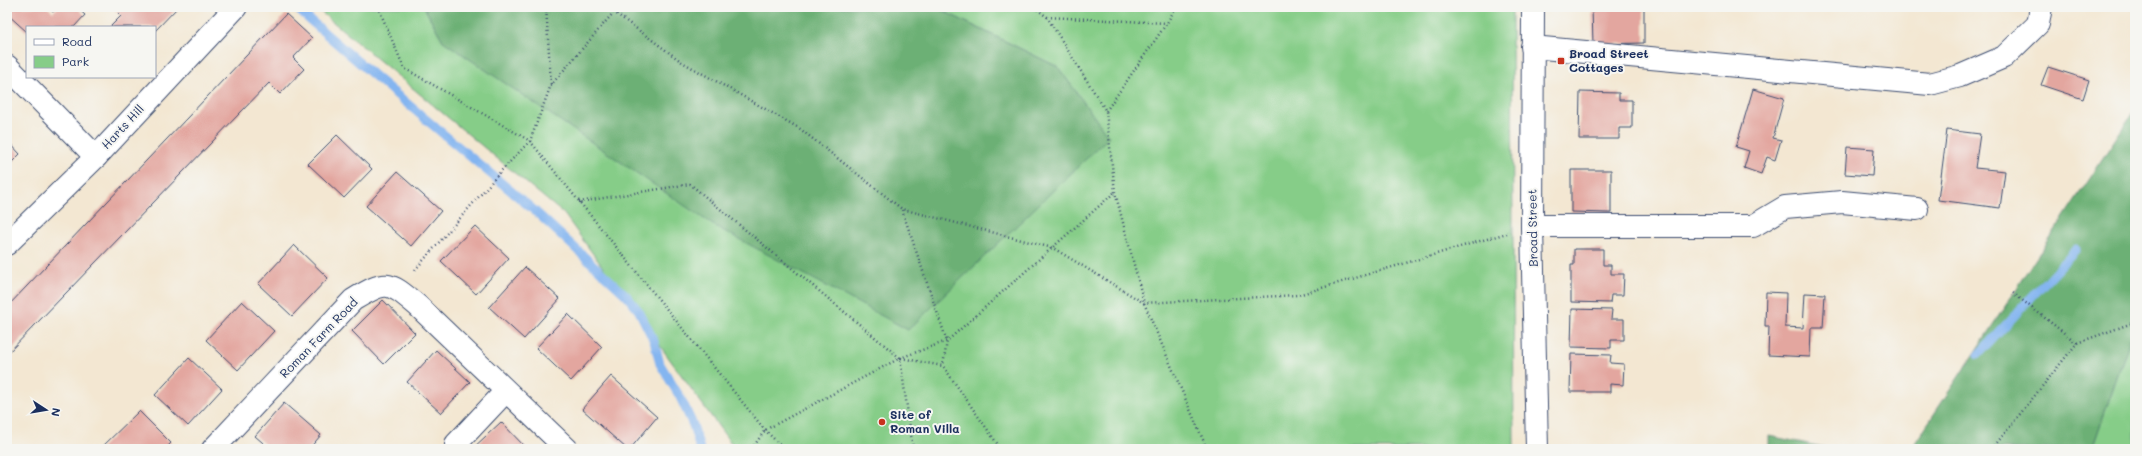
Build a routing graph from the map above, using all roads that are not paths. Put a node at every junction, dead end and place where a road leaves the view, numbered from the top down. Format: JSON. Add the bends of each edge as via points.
{"nodes":[{"id":1,"x":236,"y":7,"type":"edge"},
{"id":2,"x":1533,"y":7,"type":"edge"},
{"id":3,"x":2041,"y":7,"type":"edge"},
{"id":4,"x":1532,"y":47,"type":"junction"},
{"id":5,"x":7,"y":66,"type":"edge"},
{"id":6,"x":96,"y":157,"type":"junction"},
{"id":7,"x":1917,"y":209,"type":"dead end"},
{"id":8,"x":1532,"y":226,"type":"junction"},
{"id":9,"x":7,"y":244,"type":"edge"},
{"id":10,"x":505,"y":392,"type":"junction"},
{"id":11,"x":456,"y":444,"type":"dead end"},
{"id":12,"x":214,"y":449,"type":"edge"},
{"id":13,"x":567,"y":449,"type":"edge"},
{"id":14,"x":1537,"y":449,"type":"edge"}],
"edges":[{"from":1,"to":6,"type":"street","name":"Harts Hill"},
{"from":2,"to":4,"type":"street","name":"Broad Street"},
{"from":3,"to":4,"type":"street","via":[[2038,24],[2004,57],[1960,76],[1930,84]]},
{"from":4,"to":8,"type":"street","name":"Broad Street"},
{"from":5,"to":6,"type":"street"},
{"from":6,"to":9,"type":"street","name":"Harts Hill"},
{"from":7,"to":8,"type":"street","via":[[1842,202],[1785,207],[1752,226]]},
{"from":8,"to":14,"type":"street","name":"Broad Street"},
{"from":10,"to":11,"type":"street"},
{"from":10,"to":12,"type":"street","name":"Roman Farm Road","via":[[418,306],[398,290],[385,284],[372,288],[353,300]]},
{"from":10,"to":13,"type":"street","name":"Roman Farm Road"}]}
